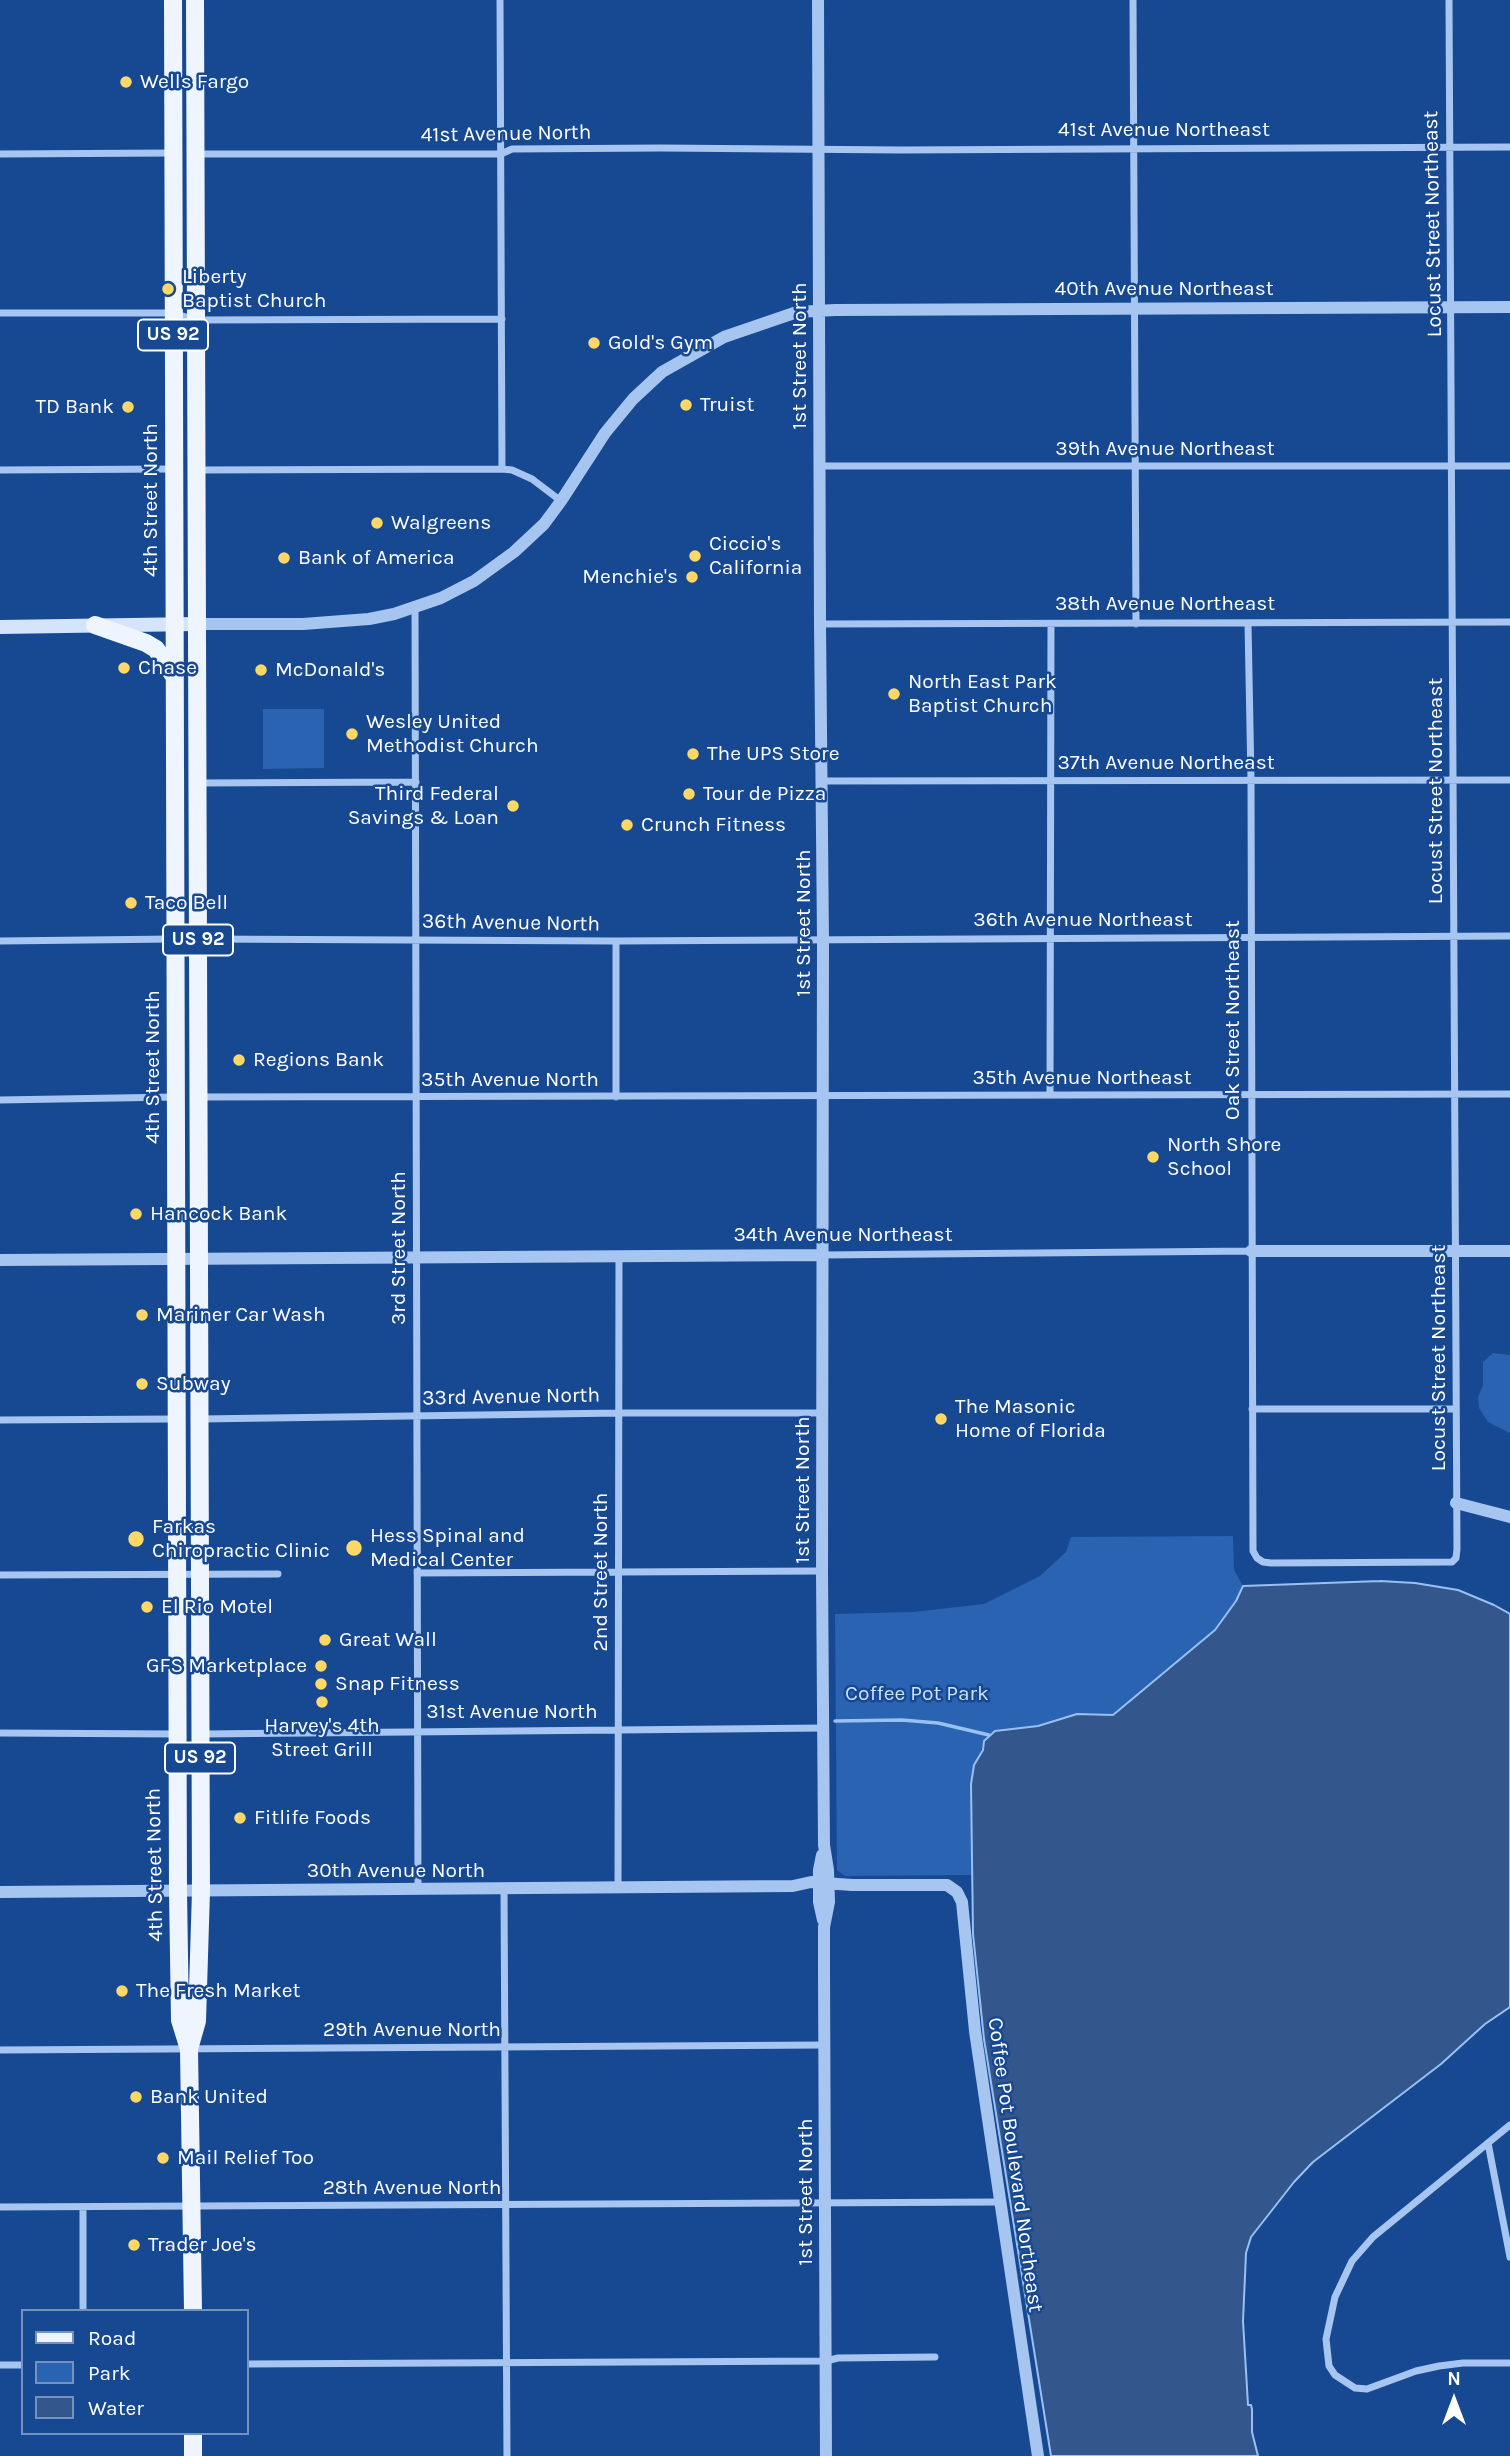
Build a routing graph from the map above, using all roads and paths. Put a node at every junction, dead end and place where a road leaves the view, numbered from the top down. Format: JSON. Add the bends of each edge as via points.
{"nodes":[{"id":1,"x":173,"y":0,"type":"edge"},
{"id":2,"x":183,"y":0,"type":"edge"},
{"id":3,"x":195,"y":0,"type":"edge"},
{"id":4,"x":500,"y":0,"type":"edge"},
{"id":5,"x":818,"y":0,"type":"edge"},
{"id":6,"x":1133,"y":0,"type":"edge"},
{"id":7,"x":1449,"y":0,"type":"edge"},
{"id":8,"x":195,"y":59,"type":"junction"},
{"id":9,"x":173,"y":80,"type":"junction"},
{"id":10,"x":1449,"y":147,"type":"junction"},
{"id":11,"x":1510,"y":147,"type":"edge"},
{"id":12,"x":818,"y":148,"type":"junction"},
{"id":13,"x":1135,"y":148,"type":"junction"},
{"id":14,"x":173,"y":153,"type":"junction"},
{"id":15,"x":0,"y":154,"type":"edge"},
{"id":16,"x":195,"y":154,"type":"junction"},
{"id":17,"x":501,"y":154,"type":"junction"},
{"id":18,"x":196,"y":227,"type":"junction"},
{"id":19,"x":1452,"y":306,"type":"junction"},
{"id":20,"x":1510,"y":307,"type":"edge"},
{"id":21,"x":1136,"y":309,"type":"junction"},
{"id":22,"x":819,"y":310,"type":"junction"},
{"id":23,"x":0,"y":313,"type":"edge"},
{"id":24,"x":173,"y":313,"type":"junction"},
{"id":25,"x":502,"y":319,"type":"junction"},
{"id":26,"x":196,"y":320,"type":"junction"},
{"id":27,"x":173,"y":383,"type":"junction"},
{"id":28,"x":819,"y":466,"type":"junction"},
{"id":29,"x":1135,"y":466,"type":"junction"},
{"id":30,"x":1510,"y":466,"type":"edge"},
{"id":31,"x":1453,"y":467,"type":"junction"},
{"id":32,"x":173,"y":469,"type":"junction"},
{"id":33,"x":502,"y":469,"type":"junction"},
{"id":34,"x":0,"y":470,"type":"edge"},
{"id":35,"x":196,"y":470,"type":"junction"},
{"id":36,"x":561,"y":501,"type":"junction"},
{"id":37,"x":415,"y":607,"type":"junction"},
{"id":38,"x":1454,"y":622,"type":"junction"},
{"id":39,"x":1510,"y":622,"type":"edge"},
{"id":40,"x":1248,"y":623,"type":"junction"},
{"id":41,"x":175,"y":624,"type":"junction"},
{"id":42,"x":196,"y":624,"type":"junction"},
{"id":43,"x":820,"y":624,"type":"junction"},
{"id":44,"x":1051,"y":624,"type":"junction"},
{"id":45,"x":1136,"y":624,"type":"junction"},
{"id":46,"x":95,"y":625,"type":"junction"},
{"id":47,"x":0,"y":627,"type":"edge"},
{"id":48,"x":174,"y":677,"type":"junction"},
{"id":49,"x":1251,"y":780,"type":"junction"},
{"id":50,"x":1453,"y":780,"type":"junction"},
{"id":51,"x":1510,"y":780,"type":"edge"},
{"id":52,"x":823,"y":781,"type":"junction"},
{"id":53,"x":1050,"y":781,"type":"junction"},
{"id":54,"x":416,"y":782,"type":"junction"},
{"id":55,"x":174,"y":783,"type":"junction"},
{"id":56,"x":198,"y":783,"type":"junction"},
{"id":57,"x":198,"y":875,"type":"junction"},
{"id":58,"x":1510,"y":936,"type":"edge"},
{"id":59,"x":1250,"y":937,"type":"junction"},
{"id":60,"x":1455,"y":937,"type":"junction"},
{"id":61,"x":1049,"y":938,"type":"junction"},
{"id":62,"x":175,"y":939,"type":"junction"},
{"id":63,"x":198,"y":939,"type":"junction"},
{"id":64,"x":823,"y":939,"type":"junction"},
{"id":65,"x":416,"y":940,"type":"junction"},
{"id":66,"x":0,"y":941,"type":"edge"},
{"id":67,"x":616,"y":942,"type":"junction"},
{"id":68,"x":1050,"y":1094,"type":"junction"},
{"id":69,"x":1456,"y":1094,"type":"junction"},
{"id":70,"x":1510,"y":1094,"type":"edge"},
{"id":71,"x":822,"y":1095,"type":"junction"},
{"id":72,"x":1250,"y":1095,"type":"junction"},
{"id":73,"x":176,"y":1097,"type":"junction"},
{"id":74,"x":198,"y":1097,"type":"junction"},
{"id":75,"x":416,"y":1097,"type":"junction"},
{"id":76,"x":616,"y":1097,"type":"junction"},
{"id":77,"x":0,"y":1100,"type":"edge"},
{"id":78,"x":1251,"y":1251,"type":"junction"},
{"id":79,"x":1510,"y":1251,"type":"edge"},
{"id":80,"x":1456,"y":1252,"type":"junction"},
{"id":81,"x":822,"y":1255,"type":"junction"},
{"id":82,"x":620,"y":1256,"type":"junction"},
{"id":83,"x":176,"y":1258,"type":"junction"},
{"id":84,"x":417,"y":1258,"type":"junction"},
{"id":85,"x":198,"y":1259,"type":"junction"},
{"id":86,"x":0,"y":1260,"type":"edge"},
{"id":87,"x":1252,"y":1409,"type":"junction"},
{"id":88,"x":1456,"y":1409,"type":"junction"},
{"id":89,"x":619,"y":1413,"type":"junction"},
{"id":90,"x":822,"y":1413,"type":"junction"},
{"id":91,"x":417,"y":1416,"type":"junction"},
{"id":92,"x":176,"y":1419,"type":"junction"},
{"id":93,"x":200,"y":1419,"type":"junction"},
{"id":94,"x":0,"y":1420,"type":"edge"},
{"id":95,"x":200,"y":1494,"type":"junction"},
{"id":96,"x":1456,"y":1503,"type":"junction"},
{"id":97,"x":1510,"y":1517,"type":"edge"},
{"id":98,"x":1434,"y":1564,"type":"joint"},
{"id":99,"x":822,"y":1570,"type":"junction"},
{"id":100,"x":618,"y":1572,"type":"junction"},
{"id":101,"x":417,"y":1573,"type":"junction"},
{"id":102,"x":278,"y":1574,"type":"dead end"},
{"id":103,"x":0,"y":1575,"type":"edge"},
{"id":104,"x":177,"y":1575,"type":"junction"},
{"id":105,"x":200,"y":1575,"type":"junction"},
{"id":106,"x":177,"y":1653,"type":"junction"},
{"id":107,"x":824,"y":1728,"type":"junction"},
{"id":108,"x":618,"y":1729,"type":"junction"},
{"id":109,"x":418,"y":1730,"type":"junction"},
{"id":110,"x":0,"y":1733,"type":"edge"},
{"id":111,"x":177,"y":1734,"type":"junction"},
{"id":112,"x":199,"y":1734,"type":"junction"},
{"id":113,"x":824,"y":1886,"type":"junction"},
{"id":114,"x":618,"y":1888,"type":"junction"},
{"id":115,"x":504,"y":1889,"type":"junction"},
{"id":116,"x":418,"y":1890,"type":"junction"},
{"id":117,"x":178,"y":1891,"type":"junction"},
{"id":118,"x":201,"y":1891,"type":"junction"},
{"id":119,"x":0,"y":1892,"type":"edge"},
{"id":120,"x":824,"y":2045,"type":"junction"},
{"id":121,"x":505,"y":2047,"type":"junction"},
{"id":122,"x":189,"y":2049,"type":"junction"},
{"id":123,"x":0,"y":2050,"type":"edge"},
{"id":124,"x":1510,"y":2125,"type":"edge"},
{"id":125,"x":1488,"y":2143,"type":"junction"},
{"id":126,"x":999,"y":2202,"type":"junction"},
{"id":127,"x":825,"y":2203,"type":"junction"},
{"id":128,"x":505,"y":2205,"type":"junction"},
{"id":129,"x":190,"y":2206,"type":"junction"},
{"id":130,"x":0,"y":2207,"type":"edge"},
{"id":131,"x":83,"y":2207,"type":"junction"},
{"id":132,"x":1510,"y":2258,"type":"edge"},
{"id":133,"x":83,"y":2309,"type":"edge"},
{"id":134,"x":193,"y":2309,"type":"edge"},
{"id":135,"x":935,"y":2357,"type":"dead end"},
{"id":136,"x":826,"y":2361,"type":"junction"},
{"id":137,"x":506,"y":2362,"type":"junction"},
{"id":138,"x":1510,"y":2363,"type":"edge"},
{"id":139,"x":248,"y":2364,"type":"edge"},
{"id":140,"x":0,"y":2365,"type":"edge"},
{"id":141,"x":21,"y":2365,"type":"edge"},
{"id":142,"x":193,"y":2435,"type":"edge"},
{"id":143,"x":193,"y":2456,"type":"edge"},
{"id":144,"x":507,"y":2456,"type":"edge"},
{"id":145,"x":827,"y":2456,"type":"edge"},
{"id":146,"x":1038,"y":2456,"type":"edge"}],
"edges":[{"from":1,"to":9,"type":"main road","name":"4th Street North","number":"US 92"},
{"from":2,"to":8,"type":"main road","via":[[184,46]]},
{"from":3,"to":8,"type":"main road","name":"4th Street North","number":"US 92"},
{"from":4,"to":17,"type":"street"},
{"from":5,"to":12,"type":"street","name":"1st Street North"},
{"from":6,"to":13,"type":"street"},
{"from":7,"to":10,"type":"street","name":"Locust Street Northeast"},
{"from":8,"to":16,"type":"main road","name":"4th Street North","number":"US 92"},
{"from":9,"to":14,"type":"main road","name":"4th Street North","number":"US 92"},
{"from":9,"to":16,"type":"main road","via":[[184,99],[185,143]]},
{"from":10,"to":11,"type":"street","name":"41st Avenue Northeast"},
{"from":10,"to":13,"type":"street","name":"41st Avenue Northeast"},
{"from":10,"to":19,"type":"street","name":"Locust Street Northeast"},
{"from":12,"to":13,"type":"street","name":"41st Avenue Northeast"},
{"from":12,"to":17,"type":"street","name":"41st Avenue North","via":[[512,149]]},
{"from":12,"to":22,"type":"street","name":"1st Street North"},
{"from":13,"to":21,"type":"street"},
{"from":14,"to":15,"type":"street"},
{"from":14,"to":18,"type":"main road","via":[[184,168],[185,207]]},
{"from":14,"to":24,"type":"main road","name":"4th Street North","number":"US 92"},
{"from":16,"to":17,"type":"street","name":"41st Avenue North"},
{"from":16,"to":18,"type":"main road","name":"4th Street North","number":"US 92"},
{"from":17,"to":25,"type":"street"},
{"from":18,"to":26,"type":"main road","name":"4th Street North","number":"US 92"},
{"from":19,"to":20,"type":"street","name":"40th Avenue Northeast"},
{"from":19,"to":21,"type":"street","name":"40th Avenue Northeast"},
{"from":19,"to":31,"type":"street","name":"Locust Street Northeast"},
{"from":21,"to":22,"type":"street","name":"40th Avenue Northeast"},
{"from":21,"to":29,"type":"street"},
{"from":22,"to":28,"type":"street","name":"1st Street North"},
{"from":22,"to":36,"type":"street","via":[[775,318],[724,337],[662,372],[605,433]]},
{"from":23,"to":24,"type":"street"},
{"from":24,"to":26,"type":"street"},
{"from":24,"to":27,"type":"main road","name":"4th Street North","number":"US 92"},
{"from":25,"to":26,"type":"street"},
{"from":25,"to":33,"type":"street"},
{"from":26,"to":35,"type":"main road","name":"4th Street North","number":"US 92"},
{"from":27,"to":32,"type":"main road","name":"4th Street North","number":"US 92"},
{"from":27,"to":35,"type":"main road","via":[[185,408],[187,460]]},
{"from":28,"to":29,"type":"street","name":"39th Avenue Northeast"},
{"from":28,"to":43,"type":"street","name":"1st Street North"},
{"from":29,"to":31,"type":"street","name":"39th Avenue Northeast"},
{"from":29,"to":45,"type":"street"},
{"from":30,"to":31,"type":"street","name":"39th Avenue Northeast"},
{"from":31,"to":38,"type":"street","name":"Locust Street Northeast"},
{"from":32,"to":34,"type":"street"},
{"from":32,"to":41,"type":"main road","name":"4th Street North","number":"US 92"},
{"from":33,"to":35,"type":"street"},
{"from":33,"to":36,"type":"street","via":[[532,479]]},
{"from":35,"to":42,"type":"main road","name":"4th Street North","number":"US 92"},
{"from":36,"to":37,"type":"street","via":[[530,538],[492,570]]},
{"from":37,"to":42,"type":"street","via":[[349,621]]},
{"from":37,"to":54,"type":"street","name":"3rd Street North"},
{"from":38,"to":39,"type":"street","name":"38th Avenue Northeast"},
{"from":38,"to":40,"type":"street","name":"38th Avenue Northeast"},
{"from":38,"to":50,"type":"street","name":"Locust Street Northeast"},
{"from":40,"to":45,"type":"street","name":"38th Avenue Northeast"},
{"from":40,"to":49,"type":"street","name":"Oak Street Northeast"},
{"from":41,"to":42,"type":"main road"},
{"from":41,"to":46,"type":"main road"},
{"from":41,"to":48,"type":"main road","name":"4th Street North","number":"US 92"},
{"from":42,"to":56,"type":"main road","name":"4th Street North","number":"US 92"},
{"from":43,"to":44,"type":"street","name":"38th Avenue Northeast"},
{"from":43,"to":52,"type":"street","name":"1st Street North"},
{"from":44,"to":45,"type":"street","name":"38th Avenue Northeast"},
{"from":44,"to":53,"type":"street"},
{"from":46,"to":47,"type":"main road"},
{"from":46,"to":48,"type":"main road","via":[[156,649]]},
{"from":48,"to":55,"type":"main road","name":"4th Street North","number":"US 92"},
{"from":49,"to":50,"type":"street","name":"37th Avenue Northeast"},
{"from":49,"to":53,"type":"street","name":"37th Avenue Northeast"},
{"from":49,"to":59,"type":"street","name":"Oak Street Northeast"},
{"from":50,"to":51,"type":"street","name":"37th Avenue Northeast"},
{"from":50,"to":60,"type":"street","name":"Locust Street Northeast"},
{"from":52,"to":53,"type":"street","name":"37th Avenue Northeast"},
{"from":52,"to":64,"type":"street","name":"1st Street North"},
{"from":53,"to":61,"type":"street"},
{"from":54,"to":56,"type":"street"},
{"from":54,"to":65,"type":"street","name":"3rd Street North"},
{"from":55,"to":57,"type":"main road","via":[[187,792],[188,865]]},
{"from":55,"to":62,"type":"main road","name":"4th Street North","number":"US 92"},
{"from":56,"to":57,"type":"main road","name":"4th Street North","number":"US 92"},
{"from":57,"to":63,"type":"main road","name":"4th Street North","number":"US 92"},
{"from":58,"to":60,"type":"street","name":"36th Avenue Northeast"},
{"from":59,"to":60,"type":"street","name":"36th Avenue Northeast"},
{"from":59,"to":61,"type":"street","name":"36th Avenue Northeast"},
{"from":59,"to":72,"type":"street","name":"Oak Street Northeast"},
{"from":60,"to":69,"type":"street","name":"Locust Street Northeast"},
{"from":61,"to":64,"type":"street","name":"36th Avenue Northeast"},
{"from":61,"to":68,"type":"street"},
{"from":62,"to":66,"type":"street"},
{"from":62,"to":73,"type":"main road","name":"4th Street North","number":"US 92"},
{"from":62,"to":74,"type":"main road","via":[[184,949],[186,966],[188,1086]]},
{"from":63,"to":65,"type":"street","name":"36th Avenue North"},
{"from":63,"to":74,"type":"main road","name":"4th Street North","number":"US 92"},
{"from":64,"to":67,"type":"street","name":"36th Avenue North"},
{"from":64,"to":71,"type":"street","name":"1st Street North"},
{"from":65,"to":67,"type":"street","name":"36th Avenue North"},
{"from":65,"to":75,"type":"street","name":"3rd Street North"},
{"from":67,"to":76,"type":"street"},
{"from":68,"to":71,"type":"street","name":"35th Avenue Northeast"},
{"from":68,"to":72,"type":"street","name":"35th Avenue Northeast"},
{"from":69,"to":70,"type":"street","name":"35th Avenue Northeast"},
{"from":69,"to":72,"type":"street","name":"35th Avenue Northeast"},
{"from":69,"to":80,"type":"street","name":"Locust Street Northeast"},
{"from":71,"to":76,"type":"street","name":"35th Avenue North"},
{"from":71,"to":81,"type":"street","name":"1st Street North"},
{"from":72,"to":78,"type":"street","name":"Oak Street Northeast"},
{"from":73,"to":77,"type":"street"},
{"from":73,"to":83,"type":"main road","name":"4th Street North","number":"US 92"},
{"from":74,"to":75,"type":"street","name":"35th Avenue North"},
{"from":74,"to":85,"type":"main road","name":"4th Street North","number":"US 92"},
{"from":75,"to":76,"type":"street","name":"35th Avenue North"},
{"from":75,"to":84,"type":"street","name":"3rd Street North"},
{"from":78,"to":80,"type":"street","name":"34th Avenue Northeast"},
{"from":78,"to":81,"type":"street","name":"34th Avenue Northeast"},
{"from":78,"to":87,"type":"street","name":"Oak Street Northeast"},
{"from":79,"to":80,"type":"street","name":"34th Avenue Northeast"},
{"from":80,"to":88,"type":"street","name":"Locust Street Northeast"},
{"from":81,"to":82,"type":"street","name":"34th Avenue Northeast"},
{"from":81,"to":90,"type":"street","name":"1st Street North"},
{"from":82,"to":84,"type":"street","name":"34th Avenue Northeast"},
{"from":82,"to":89,"type":"street","name":"2nd Street North"},
{"from":83,"to":85,"type":"street","name":"34th Avenue Northeast"},
{"from":83,"to":86,"type":"street","name":"34th Avenue Northeast"},
{"from":83,"to":92,"type":"main road","name":"4th Street North","number":"US 92"},
{"from":84,"to":85,"type":"street","name":"34th Avenue Northeast"},
{"from":84,"to":91,"type":"street","name":"3rd Street North"},
{"from":85,"to":93,"type":"main road","name":"4th Street North","number":"US 92"},
{"from":87,"to":88,"type":"street"},
{"from":87,"to":98,"type":"street","name":"Oak Street Northeast","via":[[1252,1542],[1257,1558],[1263,1562]]},
{"from":88,"to":96,"type":"street","name":"Locust Street Northeast"},
{"from":89,"to":90,"type":"street","name":"33rd Avenue North"},
{"from":89,"to":91,"type":"street","name":"33rd Avenue North"},
{"from":89,"to":100,"type":"street","name":"2nd Street North"},
{"from":90,"to":99,"type":"street","name":"1st Street North"},
{"from":91,"to":93,"type":"street","name":"33rd Avenue North"},
{"from":91,"to":101,"type":"street","name":"3rd Street North"},
{"from":92,"to":94,"type":"street"},
{"from":92,"to":95,"type":"main road","via":[[187,1428],[188,1477]]},
{"from":92,"to":104,"type":"main road","name":"4th Street North","number":"US 92"},
{"from":93,"to":95,"type":"main road","name":"4th Street North","number":"US 92"},
{"from":95,"to":105,"type":"main road","name":"4th Street North","number":"US 92"},
{"from":96,"to":97,"type":"street"},
{"from":96,"to":98,"type":"street","name":"Locust Street Northeast","via":[[1456,1558]]},
{"from":99,"to":100,"type":"street"},
{"from":99,"to":107,"type":"street","name":"1st Street North"},
{"from":100,"to":101,"type":"street"},
{"from":100,"to":108,"type":"street","name":"2nd Street North"},
{"from":101,"to":109,"type":"street","name":"3rd Street North"},
{"from":102,"to":105,"type":"street"},
{"from":103,"to":104,"type":"street"},
{"from":104,"to":105,"type":"street"},
{"from":104,"to":106,"type":"main road","name":"4th Street North","number":"US 92"},
{"from":105,"to":112,"type":"main road","name":"4th Street North","number":"US 92"},
{"from":106,"to":111,"type":"main road","name":"4th Street North","number":"US 92"},
{"from":106,"to":112,"type":"main road","via":[[188,1667],[188,1722]]},
{"from":107,"to":108,"type":"street","name":"31st Avenue North"},
{"from":107,"to":113,"type":"street","name":"1st Street North"},
{"from":108,"to":109,"type":"street","name":"31st Avenue North"},
{"from":108,"to":114,"type":"street","name":"2nd Street North"},
{"from":109,"to":112,"type":"street","name":"31st Avenue North"},
{"from":109,"to":116,"type":"street","name":"3rd Street North"},
{"from":110,"to":111,"type":"street"},
{"from":111,"to":117,"type":"main road","name":"4th Street North","number":"US 92"},
{"from":112,"to":118,"type":"main road","name":"4th Street North","number":"US 92"},
{"from":113,"to":114,"type":"street","name":"30th Avenue North"},
{"from":113,"to":120,"type":"street","name":"1st Street North"},
{"from":113,"to":126,"type":"street","name":"Coffee Pot Boulevard Northeast","via":[[837,1891],[852,1885],[947,1885],[957,1892],[962,1902]]},
{"from":114,"to":115,"type":"street","name":"30th Avenue North"},
{"from":115,"to":116,"type":"street","name":"30th Avenue North"},
{"from":115,"to":121,"type":"street"},
{"from":116,"to":118,"type":"street","name":"30th Avenue North"},
{"from":117,"to":118,"type":"street","name":"30th Avenue North"},
{"from":117,"to":119,"type":"street","name":"30th Avenue North"},
{"from":117,"to":122,"type":"main road","name":"4th Street North","number":"US 92","via":[[180,2020]]},
{"from":118,"to":122,"type":"main road","name":"4th Street North","number":"US 92","via":[[197,2021]]},
{"from":120,"to":121,"type":"street","name":"29th Avenue North"},
{"from":120,"to":127,"type":"street","name":"1st Street North"},
{"from":121,"to":122,"type":"street","name":"29th Avenue North"},
{"from":121,"to":128,"type":"street"},
{"from":122,"to":123,"type":"street","name":"29th Avenue North"},
{"from":122,"to":129,"type":"main road","name":"4th Street North","number":"US 92"},
{"from":124,"to":125,"type":"street"},
{"from":125,"to":132,"type":"street"},
{"from":125,"to":138,"type":"street","via":[[1373,2237],[1352,2261],[1328,2320],[1327,2355],[1335,2375],[1367,2389],[1439,2366]]},
{"from":126,"to":127,"type":"street","name":"28th Avenue North"},
{"from":126,"to":146,"type":"street","name":"Coffee Pot Boulevard Northeast"},
{"from":127,"to":128,"type":"street","name":"28th Avenue North"},
{"from":127,"to":136,"type":"street","name":"1st Street North"},
{"from":128,"to":129,"type":"street","name":"28th Avenue North"},
{"from":128,"to":137,"type":"street"},
{"from":129,"to":131,"type":"street","name":"28th Avenue North"},
{"from":129,"to":134,"type":"main road","name":"4th Street North","number":"US 92"},
{"from":130,"to":131,"type":"street","name":"28th Avenue North"},
{"from":131,"to":133,"type":"street"},
{"from":135,"to":136,"type":"street"},
{"from":136,"to":137,"type":"street"},
{"from":136,"to":145,"type":"street","name":"1st Street North"},
{"from":137,"to":139,"type":"street"},
{"from":137,"to":144,"type":"street"},
{"from":140,"to":141,"type":"street"},
{"from":142,"to":143,"type":"main road"}]}
